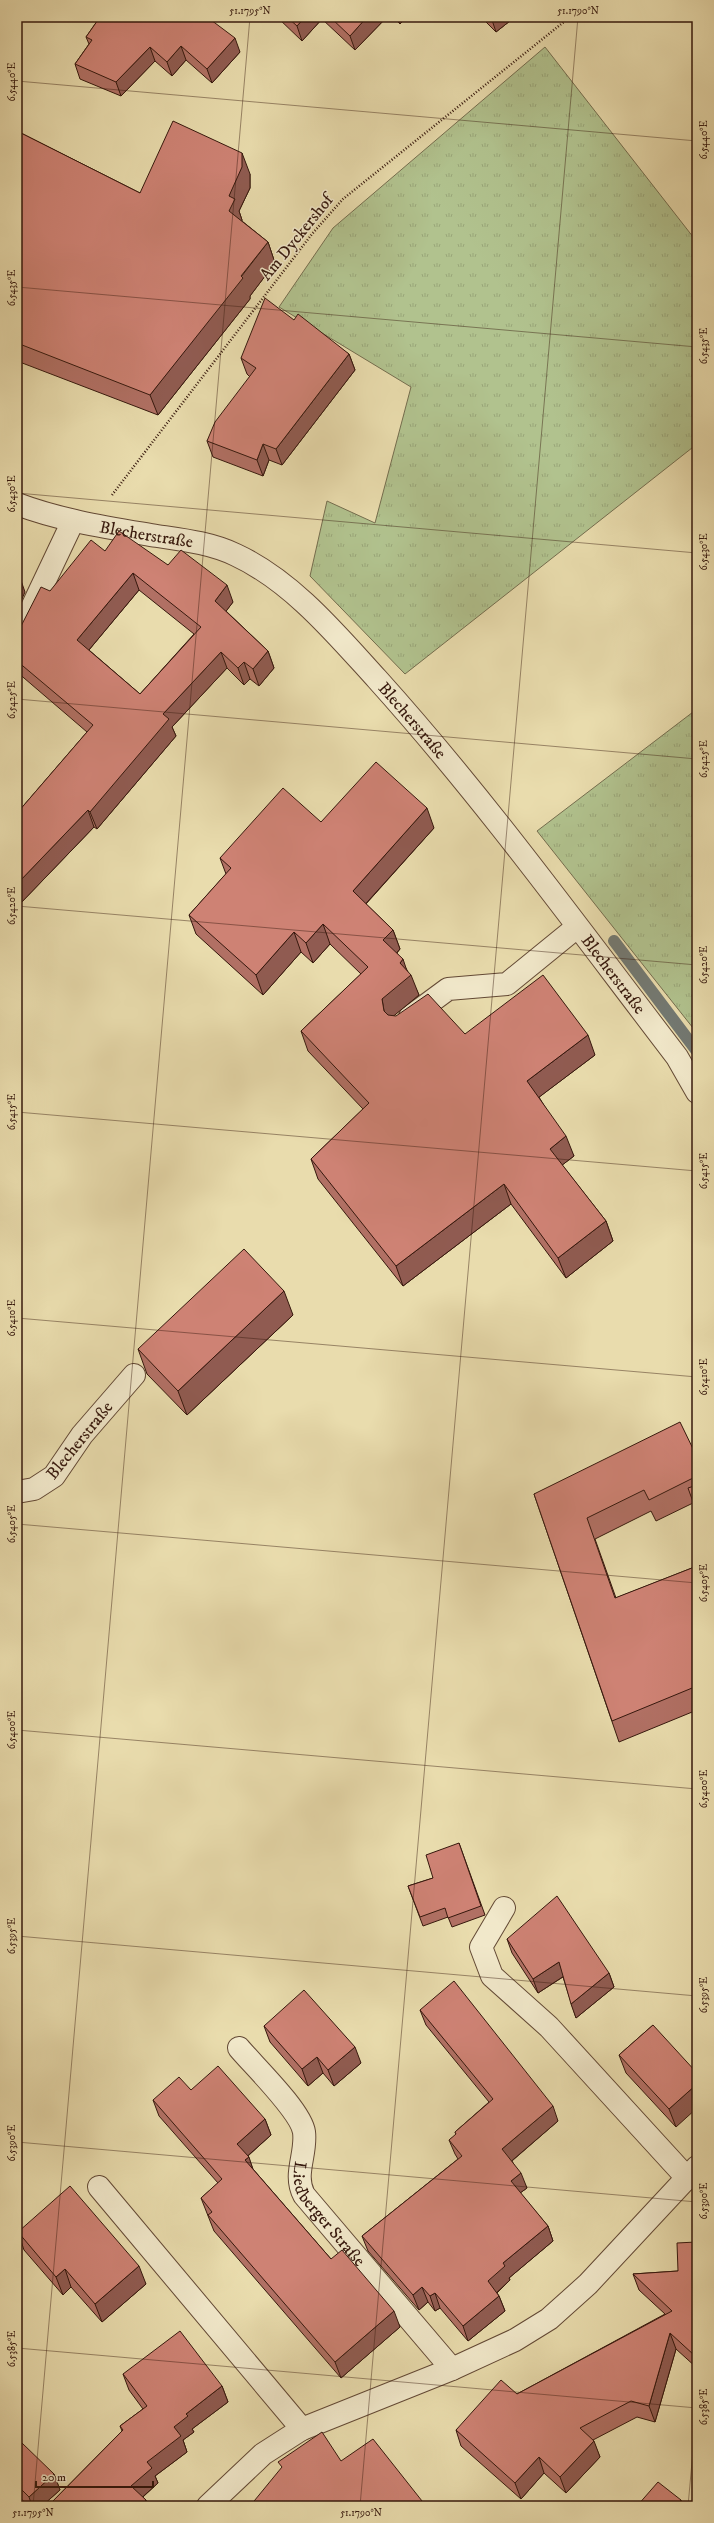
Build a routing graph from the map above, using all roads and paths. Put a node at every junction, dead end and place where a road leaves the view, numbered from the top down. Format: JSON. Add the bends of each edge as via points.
{"nodes":[{"id":1,"x":570,"y":17,"type":"edge"},
{"id":2,"x":17,"y":504,"type":"edge"},
{"id":3,"x":73,"y":521,"type":"junction"},
{"id":4,"x":94,"y":525,"type":"junction"},
{"id":5,"x":17,"y":639,"type":"edge"},
{"id":6,"x":577,"y":927,"type":"junction"},
{"id":7,"x":401,"y":1024,"type":"edge"},
{"id":8,"x":697,"y":1092,"type":"edge"},
{"id":9,"x":134,"y":1374,"type":"dead end"},
{"id":10,"x":17,"y":1492,"type":"edge"},
{"id":11,"x":504,"y":1908,"type":"dead end"},
{"id":12,"x":239,"y":2048,"type":"dead end"},
{"id":13,"x":693,"y":2173,"type":"edge"},
{"id":14,"x":98,"y":2187,"type":"dead end"},
{"id":15,"x":452,"y":2369,"type":"junction"},
{"id":16,"x":302,"y":2429,"type":"junction"},
{"id":17,"x":208,"y":2506,"type":"edge"}],
"edges":[{"from":1,"to":4,"type":"path","name":"Am Dyckershof","via":[[365,179],[338,204],[312,234],[123,480]]},
{"from":2,"to":3,"type":"street","name":"Blecherstraße"},
{"from":3,"to":4,"type":"street","name":"Blecherstraße"},
{"from":3,"to":5,"type":"street"},
{"from":4,"to":6,"type":"street","name":"Blecherstraße","via":[[219,547],[250,562],[281,583],[354,654],[438,747]]},
{"from":6,"to":7,"type":"street","via":[[507,984],[448,989]]},
{"from":6,"to":8,"type":"street","name":"Blecherstraße","via":[[677,1057]]},
{"from":9,"to":10,"type":"street","name":"Blecherstraße","via":[[82,1435],[54,1476],[34,1489]]},
{"from":11,"to":13,"type":"street","via":[[481,1946],[492,1976],[548,2028]]},
{"from":12,"to":15,"type":"street","name":"Liedberger Straße","via":[[301,2122],[305,2139],[299,2184],[304,2195]]},
{"from":13,"to":15,"type":"street","via":[[588,2284],[549,2319],[515,2340]]},
{"from":14,"to":16,"type":"street"},
{"from":15,"to":16,"type":"street"},
{"from":16,"to":17,"type":"street","via":[[263,2454]]}]}
